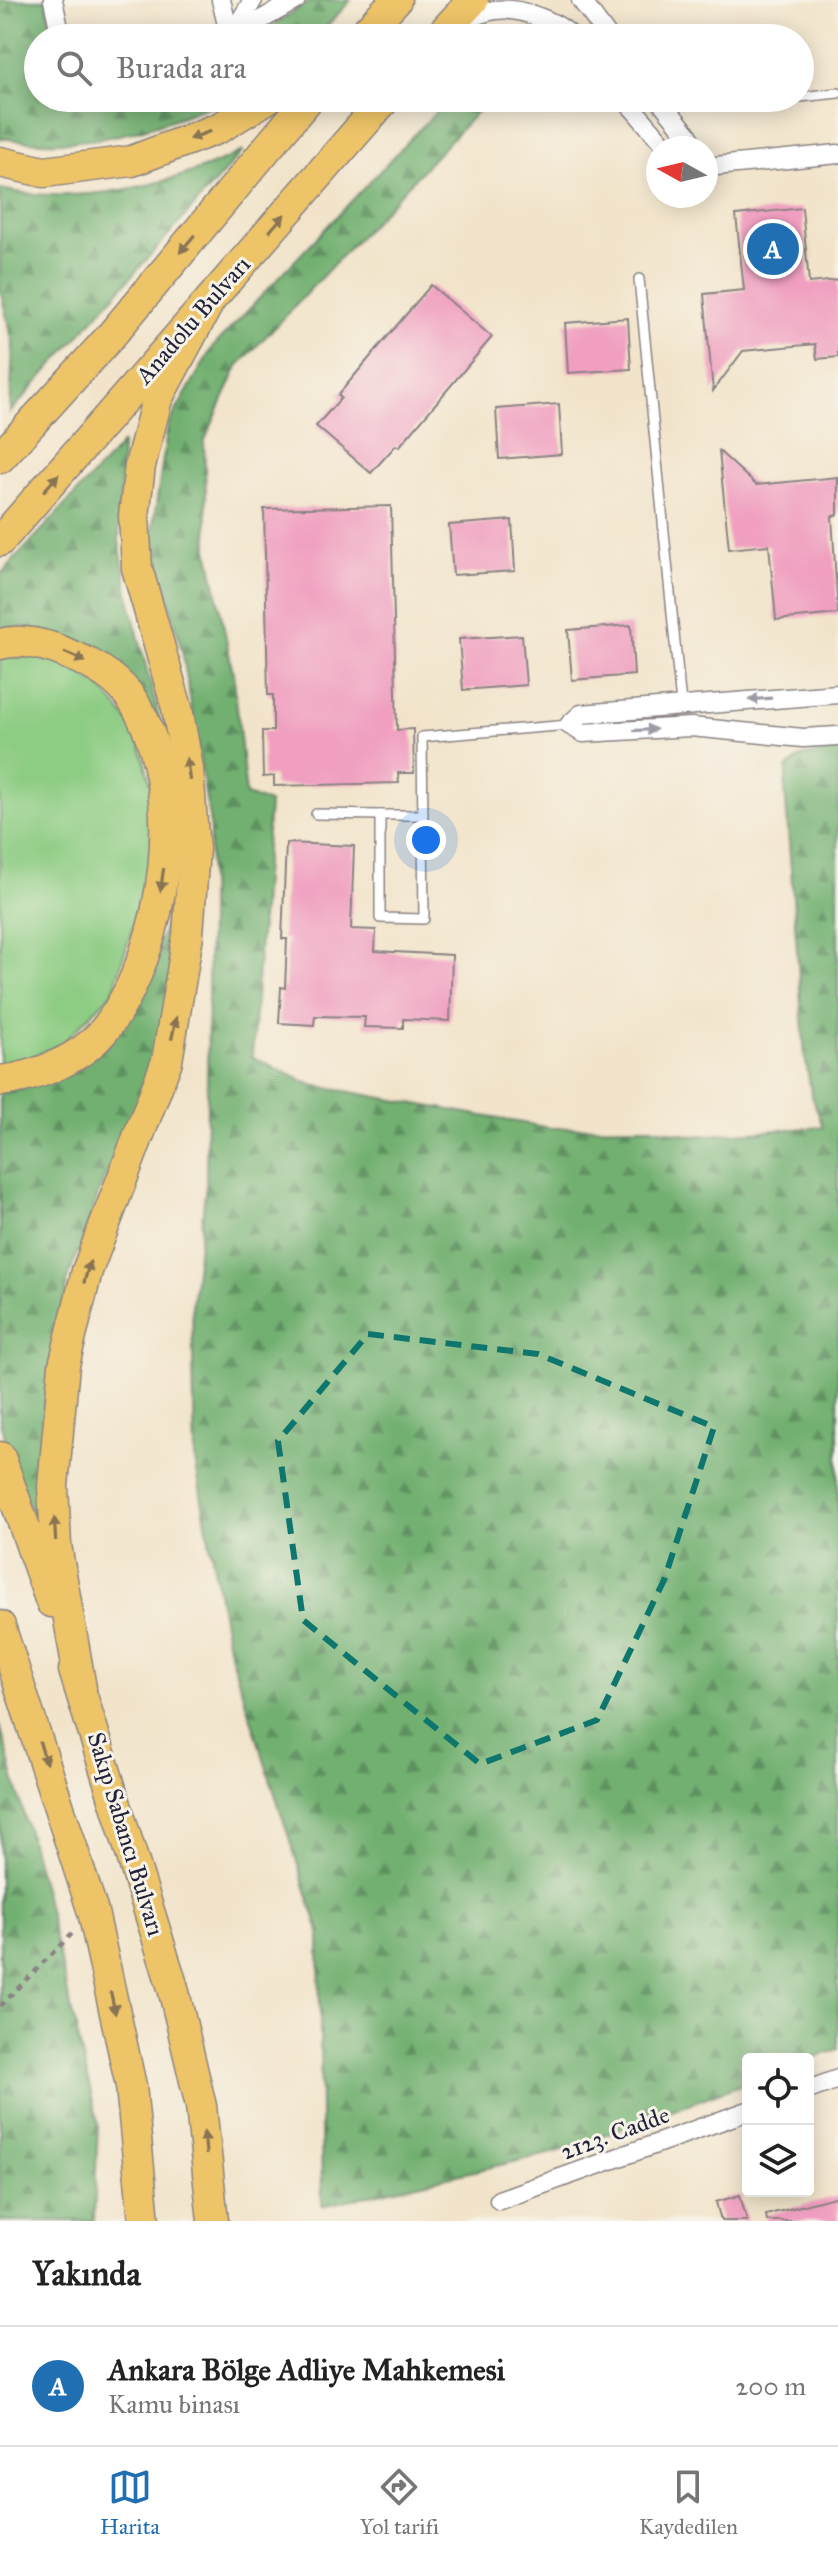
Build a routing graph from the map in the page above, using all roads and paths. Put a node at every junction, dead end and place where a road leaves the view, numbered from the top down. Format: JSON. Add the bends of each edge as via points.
{"nodes":[{"id":1,"x":53,"y":0,"type":"edge"},
{"id":2,"x":221,"y":0,"type":"edge"},
{"id":3,"x":253,"y":0,"type":"edge"},
{"id":4,"x":296,"y":0,"type":"edge"},
{"id":5,"x":396,"y":0,"type":"edge"},
{"id":6,"x":473,"y":0,"type":"edge"},
{"id":7,"x":581,"y":0,"type":"edge"},
{"id":8,"x":58,"y":24,"type":"edge"},
{"id":9,"x":227,"y":24,"type":"edge"},
{"id":10,"x":238,"y":24,"type":"edge"},
{"id":11,"x":254,"y":24,"type":"edge"},
{"id":12,"x":373,"y":24,"type":"edge"},
{"id":13,"x":451,"y":24,"type":"edge"},
{"id":14,"x":462,"y":24,"type":"edge"},
{"id":15,"x":552,"y":24,"type":"edge"},
{"id":16,"x":599,"y":24,"type":"edge"},
{"id":17,"x":838,"y":93,"type":"edge"},
{"id":18,"x":814,"y":96,"type":"edge"},
{"id":19,"x":245,"y":112,"type":"edge"},
{"id":20,"x":297,"y":112,"type":"edge"},
{"id":21,"x":374,"y":112,"type":"edge"},
{"id":22,"x":636,"y":112,"type":"edge"},
{"id":23,"x":669,"y":112,"type":"edge"},
{"id":24,"x":657,"y":136,"type":"edge"},
{"id":25,"x":689,"y":136,"type":"edge"},
{"id":26,"x":838,"y":154,"type":"edge"},
{"id":27,"x":0,"y":162,"type":"edge"},
{"id":28,"x":718,"y":166,"type":"edge"},
{"id":29,"x":639,"y":279,"type":"dead end"},
{"id":30,"x":209,"y":302,"type":"junction"},
{"id":31,"x":0,"y":458,"type":"edge"},
{"id":32,"x":0,"y":541,"type":"edge"},
{"id":33,"x":0,"y":644,"type":"edge"},
{"id":34,"x":838,"y":694,"type":"edge"},
{"id":35,"x":681,"y":704,"type":"junction"},
{"id":36,"x":569,"y":725,"type":"junction"},
{"id":37,"x":838,"y":736,"type":"edge"},
{"id":38,"x":316,"y":814,"type":"dead end"},
{"id":39,"x":380,"y":815,"type":"junction"},
{"id":40,"x":421,"y":815,"type":"junction"},
{"id":41,"x":0,"y":1081,"type":"edge"},
{"id":42,"x":0,"y":1457,"type":"edge"},
{"id":43,"x":0,"y":1626,"type":"edge"},
{"id":44,"x":0,"y":1663,"type":"edge"},
{"id":45,"x":81,"y":1688,"type":"junction"},
{"id":46,"x":25,"y":1697,"type":"junction"},
{"id":47,"x":93,"y":1912,"type":"junction"},
{"id":48,"x":0,"y":2006,"type":"edge"},
{"id":49,"x":838,"y":2079,"type":"edge"},
{"id":50,"x":814,"y":2088,"type":"edge"},
{"id":51,"x":742,"y":2113,"type":"edge"},
{"id":52,"x":499,"y":2200,"type":"dead end"},
{"id":53,"x":144,"y":2221,"type":"edge"},
{"id":54,"x":213,"y":2221,"type":"edge"}],
"edges":[{"from":1,"to":8,"type":"street"},
{"from":2,"to":9,"type":"street"},
{"from":3,"to":10,"type":"street"},
{"from":4,"to":11,"type":"street"},
{"from":5,"to":12,"type":"main road"},
{"from":6,"to":13,"type":"main road"},
{"from":7,"to":16,"type":"street"},
{"from":14,"to":15,"type":"street","via":[[496,9]]},
{"from":17,"to":18,"type":"lane"},
{"from":19,"to":27,"type":"main road","one_way":true,"via":[[219,128],[132,161],[44,172]]},
{"from":20,"to":31,"type":"main road","one_way":true,"via":[[109,338]]},
{"from":30,"to":21,"type":"main road","name":"Anadolu Bulvarı","one_way":true},
{"from":22,"to":24,"type":"street"},
{"from":23,"to":25,"type":"street"},
{"from":26,"to":28,"type":"street"},
{"from":29,"to":35,"type":"lane"},
{"from":32,"to":30,"type":"main road","name":"Anadolu Bulvarı","one_way":true},
{"from":45,"to":30,"type":"main road","one_way":true,"via":[[54,1516],[64,1365],[87,1271],[167,1061],[187,949],[194,849],[188,769],[177,708],[137,568],[134,516],[157,399]]},
{"from":33,"to":41,"type":"main road","one_way":true,"via":[[13,640],[57,649],[95,665],[132,699],[158,751],[166,839],[154,923],[105,1029],[86,1047],[45,1070]]},
{"from":34,"to":35,"type":"street","one_way":true},
{"from":35,"to":36,"type":"street","via":[[581,714]]},
{"from":36,"to":37,"type":"street","one_way":true,"via":[[583,733],[691,727],[803,738]]},
{"from":36,"to":40,"type":"lane","via":[[422,737]]},
{"from":38,"to":39,"type":"lane"},
{"from":39,"to":40,"type":"lane"},
{"from":39,"to":40,"type":"lane","via":[[380,918],[424,919]]},
{"from":42,"to":45,"type":"main road","name":"Sakıp Sabancı Bulvarı"},
{"from":43,"to":46,"type":"main road"},
{"from":44,"to":46,"type":"main road"},
{"from":54,"to":45,"type":"main road","name":"Sakıp Sabancı Bulvarı","one_way":true,"via":[[201,2106],[173,1988]]},
{"from":46,"to":47,"type":"main road","one_way":true},
{"from":47,"to":48,"type":"path"},
{"from":47,"to":53,"type":"main road","one_way":true,"via":[[131,2086]]},
{"from":49,"to":50,"type":"street"},
{"from":51,"to":52,"type":"street","name":"2123. Cadde"}]}
